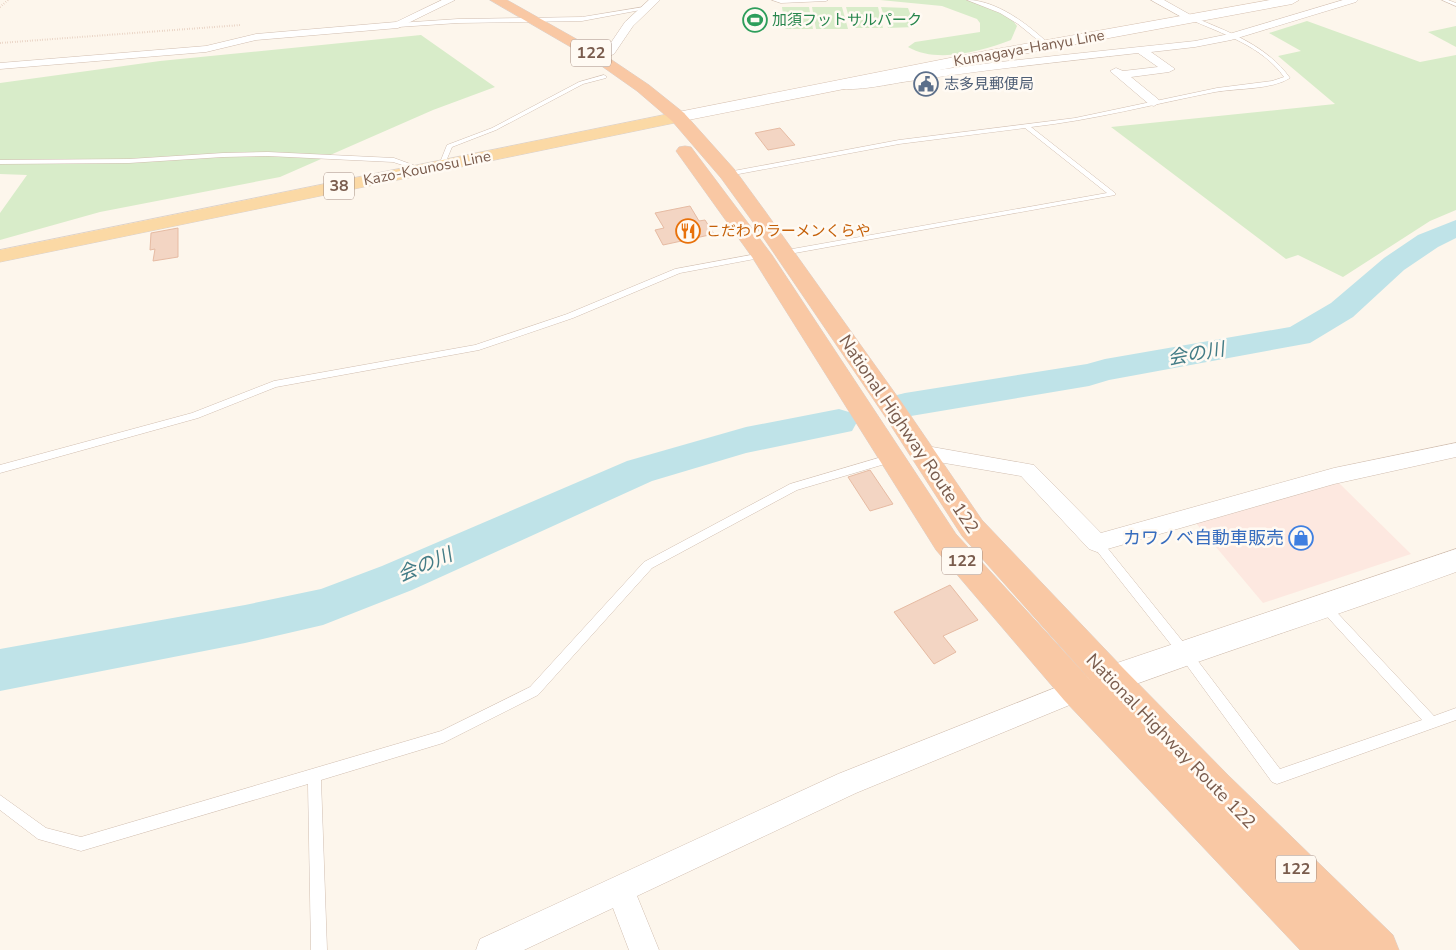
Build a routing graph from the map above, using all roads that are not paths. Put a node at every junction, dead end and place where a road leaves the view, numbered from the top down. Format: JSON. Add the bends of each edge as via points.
{"nodes":[{"id":1,"x":450,"y":0,"type":"edge"},
{"id":2,"x":479,"y":0,"type":"edge"},
{"id":3,"x":497,"y":0,"type":"edge"},
{"id":4,"x":655,"y":0,"type":"edge"},
{"id":5,"x":774,"y":0,"type":"edge"},
{"id":6,"x":826,"y":0,"type":"edge"},
{"id":7,"x":969,"y":0,"type":"edge"},
{"id":8,"x":1156,"y":0,"type":"edge"},
{"id":9,"x":1292,"y":0,"type":"edge"},
{"id":10,"x":1353,"y":0,"type":"edge"},
{"id":11,"x":1444,"y":0,"type":"edge"},
{"id":12,"x":1456,"y":5,"type":"edge"},
{"id":13,"x":644,"y":8,"type":"junction"},
{"id":14,"x":1191,"y":18,"type":"junction"},
{"id":15,"x":532,"y":20,"type":"junction"},
{"id":16,"x":515,"y":21,"type":"junction"},
{"id":17,"x":398,"y":25,"type":"junction"},
{"id":18,"x":1231,"y":37,"type":"junction"},
{"id":19,"x":1047,"y":45,"type":"junction"},
{"id":20,"x":1140,"y":50,"type":"junction"},
{"id":21,"x":1096,"y":56,"type":"junction"},
{"id":22,"x":598,"y":57,"type":"junction"},
{"id":23,"x":0,"y":66,"type":"edge"},
{"id":24,"x":1121,"y":75,"type":"junction"},
{"id":25,"x":604,"y":77,"type":"junction"},
{"id":26,"x":835,"y":86,"type":"junction"},
{"id":27,"x":631,"y":98,"type":"dead end"},
{"id":28,"x":1154,"y":102,"type":"junction"},
{"id":29,"x":660,"y":116,"type":"junction"},
{"id":30,"x":1027,"y":127,"type":"junction"},
{"id":31,"x":0,"y":162,"type":"edge"},
{"id":32,"x":442,"y":165,"type":"junction"},
{"id":33,"x":421,"y":169,"type":"junction"},
{"id":34,"x":728,"y":174,"type":"junction"},
{"id":35,"x":773,"y":254,"type":"junction"},
{"id":36,"x":0,"y":256,"type":"edge"},
{"id":37,"x":1456,"y":450,"type":"edge"},
{"id":38,"x":922,"y":452,"type":"junction"},
{"id":39,"x":893,"y":457,"type":"junction"},
{"id":40,"x":0,"y":469,"type":"edge"},
{"id":41,"x":1097,"y":543,"type":"junction"},
{"id":42,"x":1456,"y":560,"type":"edge"},
{"id":43,"x":1324,"y":606,"type":"junction"},
{"id":44,"x":1184,"y":652,"type":"junction"},
{"id":45,"x":1111,"y":679,"type":"junction"},
{"id":46,"x":1076,"y":689,"type":"junction"},
{"id":47,"x":1456,"y":714,"type":"edge"},
{"id":48,"x":1432,"y":722,"type":"junction"},
{"id":49,"x":314,"y":775,"type":"junction"},
{"id":50,"x":0,"y":802,"type":"edge"},
{"id":51,"x":620,"y":890,"type":"junction"},
{"id":52,"x":319,"y":950,"type":"edge"},
{"id":53,"x":491,"y":950,"type":"edge"},
{"id":54,"x":644,"y":950,"type":"edge"},
{"id":55,"x":1329,"y":950,"type":"edge"},
{"id":56,"x":1378,"y":950,"type":"edge"}],
"edges":[{"from":1,"to":17,"type":"street"},
{"from":2,"to":16,"type":"highway","number":"122"},
{"from":3,"to":15,"type":"highway","name":"National Highway Route 122","number":"122"},
{"from":4,"to":13,"type":"street"},
{"from":5,"to":6,"type":"lane"},
{"from":7,"to":19,"type":"lane","via":[[989,4]]},
{"from":8,"to":14,"type":"street"},
{"from":9,"to":14,"type":"main road","name":"Kumagaya-Hanyu Line"},
{"from":10,"to":18,"type":"street"},
{"from":11,"to":12,"type":"lane"},
{"from":13,"to":15,"type":"lane","via":[[582,19]]},
{"from":13,"to":22,"type":"street","via":[[610,52]]},
{"from":14,"to":18,"type":"lane"},
{"from":14,"to":19,"type":"main road","name":"Kumagaya-Hanyu Line"},
{"from":15,"to":16,"type":"lane"},
{"from":15,"to":22,"type":"highway","name":"National Highway Route 122","number":"122"},
{"from":16,"to":17,"type":"lane"},
{"from":16,"to":25,"type":"highway","number":"122"},
{"from":17,"to":23,"type":"street","via":[[256,37],[206,49]]},
{"from":18,"to":20,"type":"street"},
{"from":18,"to":28,"type":"lane","via":[[1273,60],[1286,78]]},
{"from":19,"to":26,"type":"main road","name":"Kumagaya-Hanyu Line"},
{"from":20,"to":21,"type":"street"},
{"from":20,"to":24,"type":"street","via":[[1169,69]]},
{"from":21,"to":24,"type":"street"},
{"from":21,"to":26,"type":"street"},
{"from":22,"to":29,"type":"highway","name":"National Highway Route 122","number":"122","via":[[642,88]]},
{"from":24,"to":28,"type":"street"},
{"from":25,"to":27,"type":"highway","number":"122"},
{"from":25,"to":32,"type":"lane","via":[[581,82],[494,129],[449,146]]},
{"from":26,"to":29,"type":"main road","name":"Kumagaya-Hanyu Line"},
{"from":28,"to":30,"type":"lane"},
{"from":29,"to":32,"type":"main road","name":"Kazo-Kounosu Line","number":"38"},
{"from":29,"to":34,"type":"highway","name":"National Highway Route 122","number":"122"},
{"from":29,"to":35,"type":"highway","name":"National Highway Route 122","number":"122","via":[[706,178]]},
{"from":30,"to":34,"type":"lane","via":[[899,142]]},
{"from":30,"to":35,"type":"lane","via":[[1113,194]]},
{"from":31,"to":33,"type":"lane","via":[[129,162],[268,154],[394,160]]},
{"from":32,"to":33,"type":"main road","name":"Kazo-Kounosu Line","number":"38"},
{"from":33,"to":36,"type":"main road","name":"Kazo-Kounosu Line","number":"38"},
{"from":34,"to":35,"type":"highway","name":"National Highway Route 122","number":"122"},
{"from":35,"to":38,"type":"highway","name":"National Highway Route 122","number":"122"},
{"from":35,"to":39,"type":"highway","name":"National Highway Route 122","number":"122"},
{"from":35,"to":40,"type":"lane","via":[[678,271],[570,316],[476,348],[274,384],[195,416]]},
{"from":37,"to":41,"type":"street","via":[[1334,476]]},
{"from":38,"to":41,"type":"street","via":[[1027,470]]},
{"from":38,"to":45,"type":"highway","name":"National Highway Route 122","number":"122","via":[[972,528]]},
{"from":39,"to":46,"type":"highway","name":"National Highway Route 122","number":"122","via":[[946,542]]},
{"from":39,"to":49,"type":"lane","via":[[794,487],[648,565],[534,691],[443,737]]},
{"from":41,"to":44,"type":"lane"},
{"from":42,"to":43,"type":"street"},
{"from":43,"to":44,"type":"street"},
{"from":43,"to":48,"type":"lane"},
{"from":44,"to":45,"type":"street"},
{"from":44,"to":48,"type":"lane","via":[[1277,777]]},
{"from":45,"to":46,"type":"street"},
{"from":45,"to":56,"type":"highway","name":"National Highway Route 122","number":"122"},
{"from":46,"to":51,"type":"street","via":[[848,783]]},
{"from":46,"to":55,"type":"highway","name":"National Highway Route 122","number":"122"},
{"from":47,"to":48,"type":"lane"},
{"from":49,"to":50,"type":"lane","via":[[81,844],[42,834]]},
{"from":49,"to":52,"type":"lane"},
{"from":51,"to":53,"type":"street"},
{"from":51,"to":54,"type":"street"}]}
